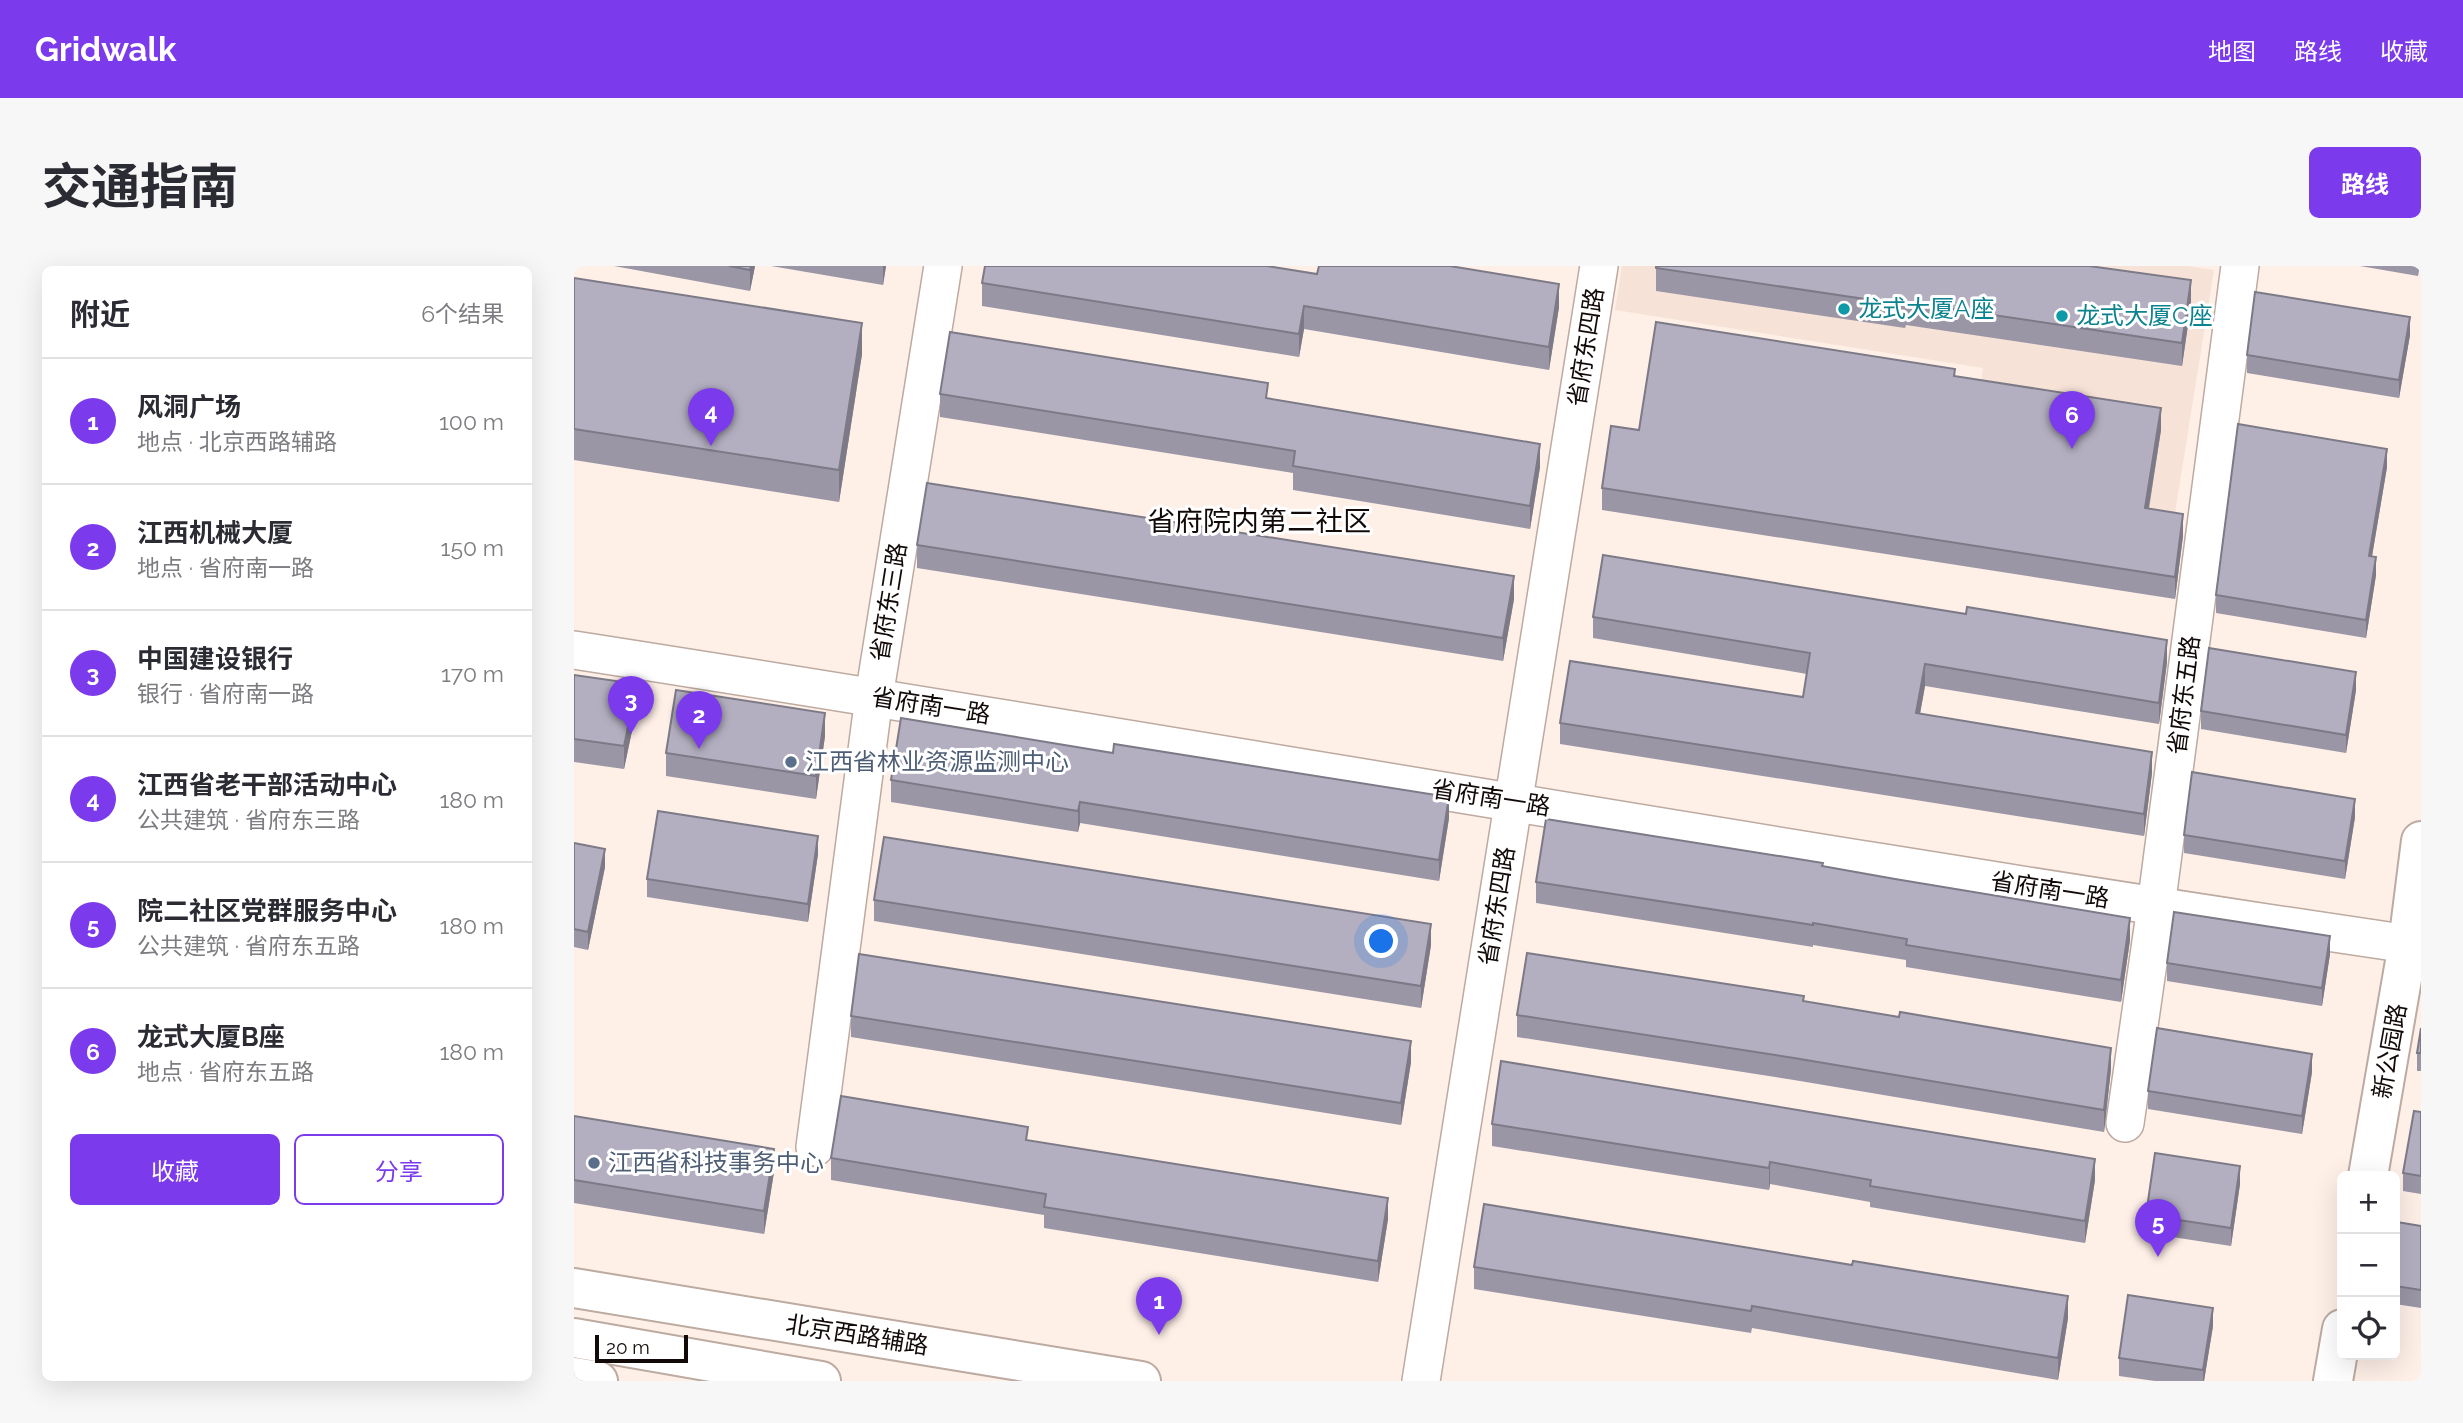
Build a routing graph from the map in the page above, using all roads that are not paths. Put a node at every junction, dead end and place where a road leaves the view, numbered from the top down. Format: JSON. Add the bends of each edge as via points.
{"nodes":[{"id":1,"x":943,"y":266,"type":"edge"},
{"id":2,"x":1599,"y":266,"type":"edge"},
{"id":3,"x":2240,"y":266,"type":"edge"},
{"id":4,"x":574,"y":650,"type":"edge"},
{"id":5,"x":874,"y":697,"type":"junction"},
{"id":6,"x":1513,"y":802,"type":"junction"},
{"id":7,"x":2421,"y":841,"type":"edge"},
{"id":8,"x":2156,"y":907,"type":"junction"},
{"id":9,"x":2408,"y":944,"type":"junction"},
{"id":10,"x":2125,"y":1123,"type":"dead end"},
{"id":11,"x":815,"y":1147,"type":"dead end"},
{"id":12,"x":2369,"y":1171,"type":"edge"},
{"id":13,"x":574,"y":1288,"type":"edge"},
{"id":14,"x":574,"y":1338,"type":"edge"},
{"id":15,"x":2337,"y":1358,"type":"edge"},
{"id":16,"x":574,"y":1377,"type":"edge"},
{"id":17,"x":598,"y":1381,"type":"edge"},
{"id":18,"x":821,"y":1381,"type":"edge"},
{"id":19,"x":1141,"y":1381,"type":"edge"},
{"id":20,"x":1421,"y":1381,"type":"edge"},
{"id":21,"x":2333,"y":1381,"type":"edge"}],
"edges":[{"from":1,"to":5,"type":"street","name":"省府东三路"},
{"from":2,"to":6,"type":"street","name":"省府东四路"},
{"from":3,"to":8,"type":"street","name":"省府东五路"},
{"from":4,"to":5,"type":"street","name":"省府南一路"},
{"from":5,"to":6,"type":"street","name":"省府南一路"},
{"from":5,"to":11,"type":"street","name":"省府东三路"},
{"from":6,"to":8,"type":"street","name":"省府南一路"},
{"from":6,"to":20,"type":"street","name":"省府东四路"},
{"from":7,"to":9,"type":"main road","name":"新公园路"},
{"from":8,"to":9,"type":"street","name":"省府南一路"},
{"from":8,"to":10,"type":"street","name":"省府东五路"},
{"from":9,"to":12,"type":"main road","name":"新公园路"},
{"from":13,"to":19,"type":"main road","name":"北京西路辅路"},
{"from":14,"to":18,"type":"main road"},
{"from":15,"to":21,"type":"main road"},
{"from":16,"to":17,"type":"main road"}]}
